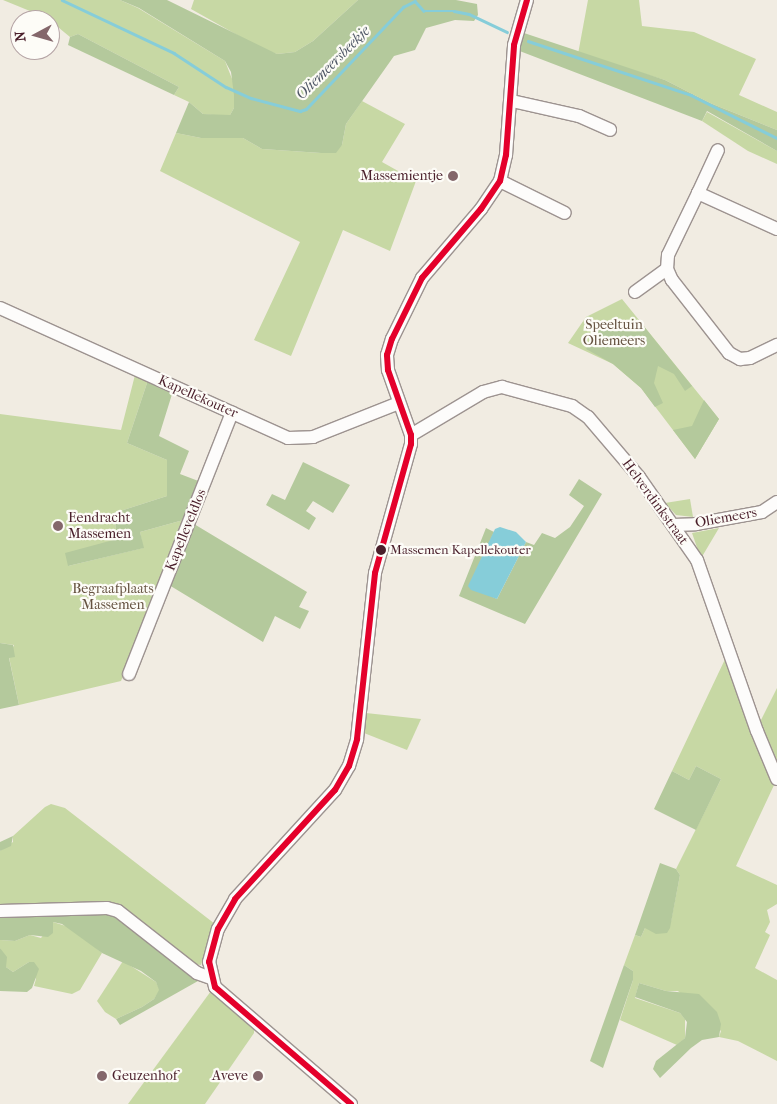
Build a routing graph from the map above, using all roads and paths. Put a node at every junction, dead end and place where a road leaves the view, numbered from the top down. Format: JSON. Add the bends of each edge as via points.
{"nodes":[{"id":1,"x":527,"y":0,"type":"edge"},
{"id":2,"x":512,"y":101,"type":"junction"},
{"id":3,"x":610,"y":130,"type":"dead end"},
{"id":4,"x":718,"y":150,"type":"dead end"},
{"id":5,"x":500,"y":181,"type":"junction"},
{"id":6,"x":698,"y":194,"type":"junction"},
{"id":7,"x":565,"y":213,"type":"dead end"},
{"id":8,"x":777,"y":229,"type":"edge"},
{"id":9,"x":667,"y":269,"type":"junction"},
{"id":10,"x":635,"y":292,"type":"dead end"},
{"id":11,"x":0,"y":308,"type":"edge"},
{"id":12,"x":777,"y":346,"type":"edge"},
{"id":13,"x":400,"y":403,"type":"junction"},
{"id":14,"x":232,"y":413,"type":"junction"},
{"id":15,"x":411,"y":435,"type":"junction"},
{"id":16,"x":777,"y":502,"type":"edge"},
{"id":17,"x":673,"y":525,"type":"junction"},
{"id":18,"x":130,"y":674,"type":"dead end"},
{"id":19,"x":777,"y":779,"type":"edge"},
{"id":20,"x":0,"y":911,"type":"edge"},
{"id":21,"x":211,"y":978,"type":"junction"},
{"id":22,"x":351,"y":1104,"type":"edge"}],
"edges":[{"from":1,"to":2,"type":"street","via":[[514,45]]},
{"from":2,"to":3,"type":"street","via":[[579,116]]},
{"from":2,"to":5,"type":"street"},
{"from":4,"to":6,"type":"street"},
{"from":5,"to":7,"type":"street"},
{"from":5,"to":13,"type":"street","via":[[481,209],[422,278],[392,339],[388,370]]},
{"from":6,"to":8,"type":"street"},
{"from":6,"to":9,"type":"street","via":[[668,255]]},
{"from":9,"to":10,"type":"street"},
{"from":9,"to":12,"type":"street","via":[[672,280],[729,353],[740,359],[750,358]]},
{"from":11,"to":14,"type":"street","name":"Kapellekouter"},
{"from":13,"to":14,"type":"street","name":"Kapellekouter","via":[[313,437],[288,438]]},
{"from":13,"to":15,"type":"street"},
{"from":14,"to":18,"type":"street","name":"Kapelleveldlos"},
{"from":15,"to":17,"type":"street","name":"Helverdinkstraat","via":[[492,388],[531,393],[572,406],[599,429]]},
{"from":15,"to":21,"type":"street","via":[[409,457],[375,573],[357,739],[349,766],[335,790],[235,898],[208,962]]},
{"from":16,"to":17,"type":"street","name":"Oliemeers","via":[[762,512]]},
{"from":17,"to":19,"type":"street","name":"Helverdinkstraat","via":[[706,582],[757,731]]},
{"from":20,"to":21,"type":"street","via":[[107,908],[118,911],[198,974]]},
{"from":21,"to":22,"type":"street","via":[[215,987]]}]}
